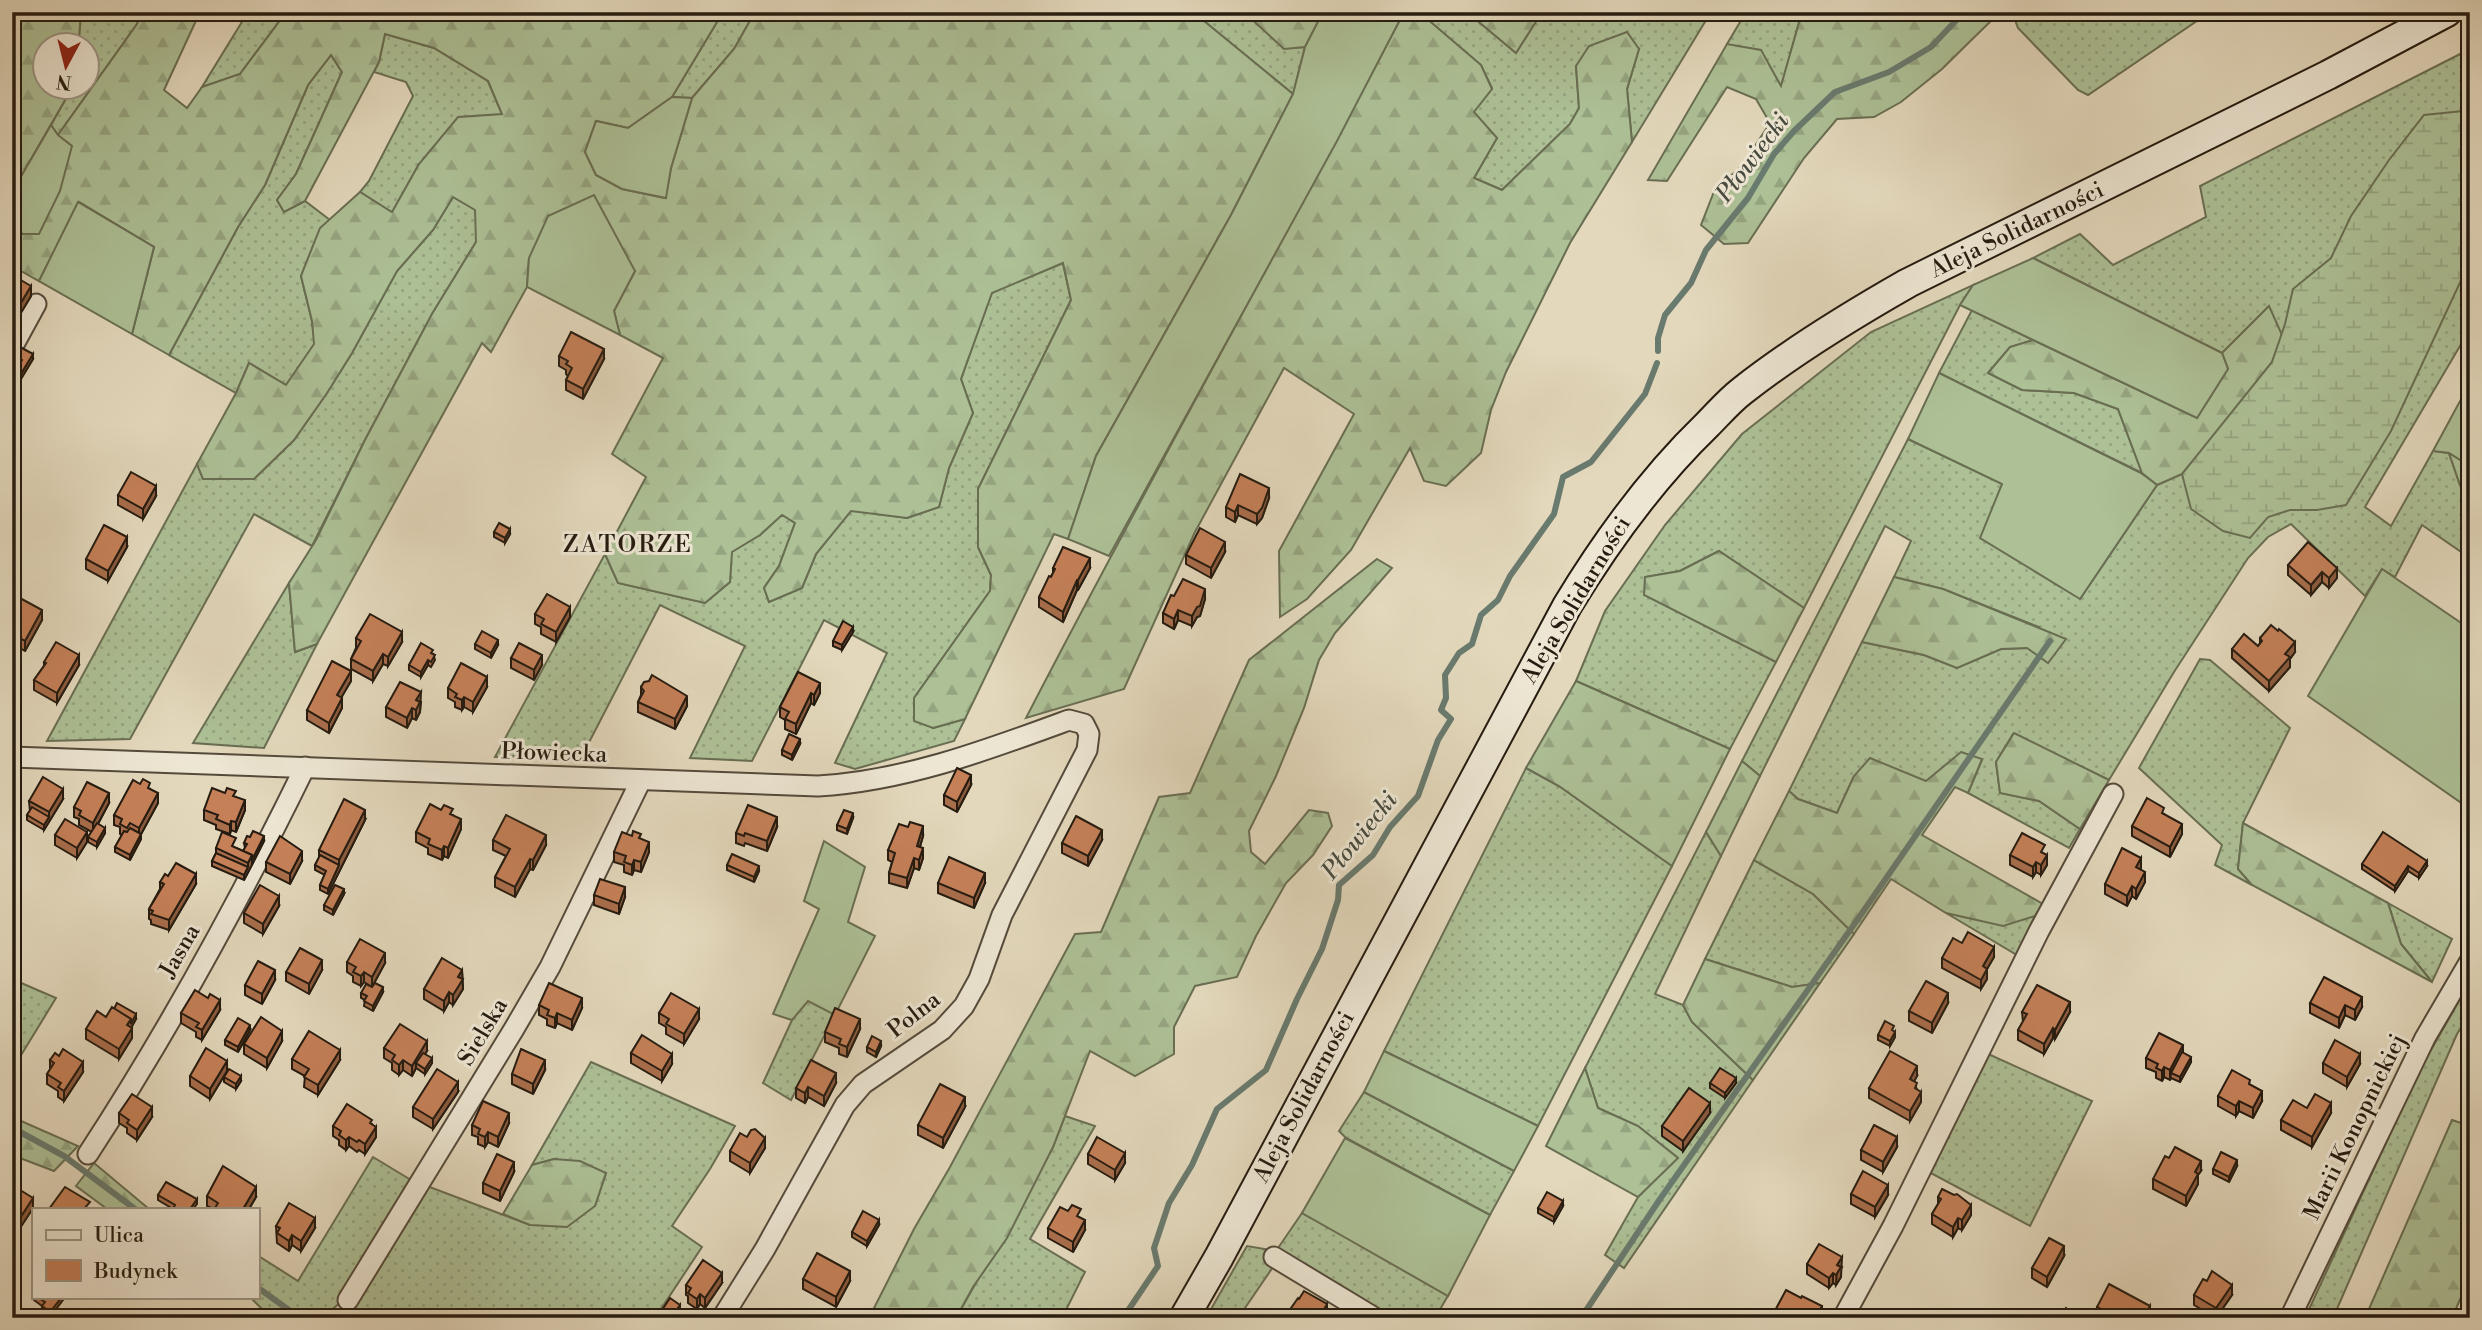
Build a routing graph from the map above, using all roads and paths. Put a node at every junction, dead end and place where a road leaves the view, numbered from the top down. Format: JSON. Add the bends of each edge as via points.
{"nodes":[{"id":1,"x":2447,"y":12,"type":"edge"},
{"id":2,"x":36,"y":304,"type":"dead end"},
{"id":3,"x":12,"y":348,"type":"edge"},
{"id":4,"x":1084,"y":724,"type":"joint"},
{"id":5,"x":12,"y":757,"type":"edge"},
{"id":6,"x":305,"y":767,"type":"junction"},
{"id":7,"x":641,"y":780,"type":"junction"},
{"id":8,"x":2113,"y":794,"type":"dead end"},
{"id":9,"x":2470,"y":961,"type":"edge"},
{"id":10,"x":88,"y":1154,"type":"dead end"},
{"id":11,"x":1274,"y":1257,"type":"dead end"},
{"id":12,"x":348,"y":1300,"type":"dead end"},
{"id":13,"x":722,"y":1318,"type":"edge"},
{"id":14,"x":1184,"y":1318,"type":"edge"},
{"id":15,"x":1375,"y":1318,"type":"edge"},
{"id":16,"x":1843,"y":1318,"type":"edge"},
{"id":17,"x":2290,"y":1318,"type":"edge"}],
"edges":[{"from":1,"to":14,"type":"main road","name":"Aleja Solidarności","via":[[1857,312],[1740,393],[1678,453],[1601,551],[1567,606]]},
{"from":2,"to":3,"type":"street"},
{"from":4,"to":7,"type":"street","name":"Płowiecka","via":[[1069,720],[899,776],[858,784]]},
{"from":4,"to":13,"type":"street","name":"Polna","via":[[1089,734],[1087,750],[1002,915],[964,1006],[942,1030],[863,1084],[845,1105]]},
{"from":5,"to":6,"type":"street","name":"Płowiecka"},
{"from":6,"to":7,"type":"street","name":"Płowiecka"},
{"from":6,"to":10,"type":"street","name":"Jasna","via":[[215,940]]},
{"from":7,"to":12,"type":"street","name":"Sielska","via":[[550,967]]},
{"from":8,"to":16,"type":"street"},
{"from":9,"to":17,"type":"street","name":"Marii Konopnickiej","via":[[2425,1038]]},
{"from":11,"to":15,"type":"street"}]}
